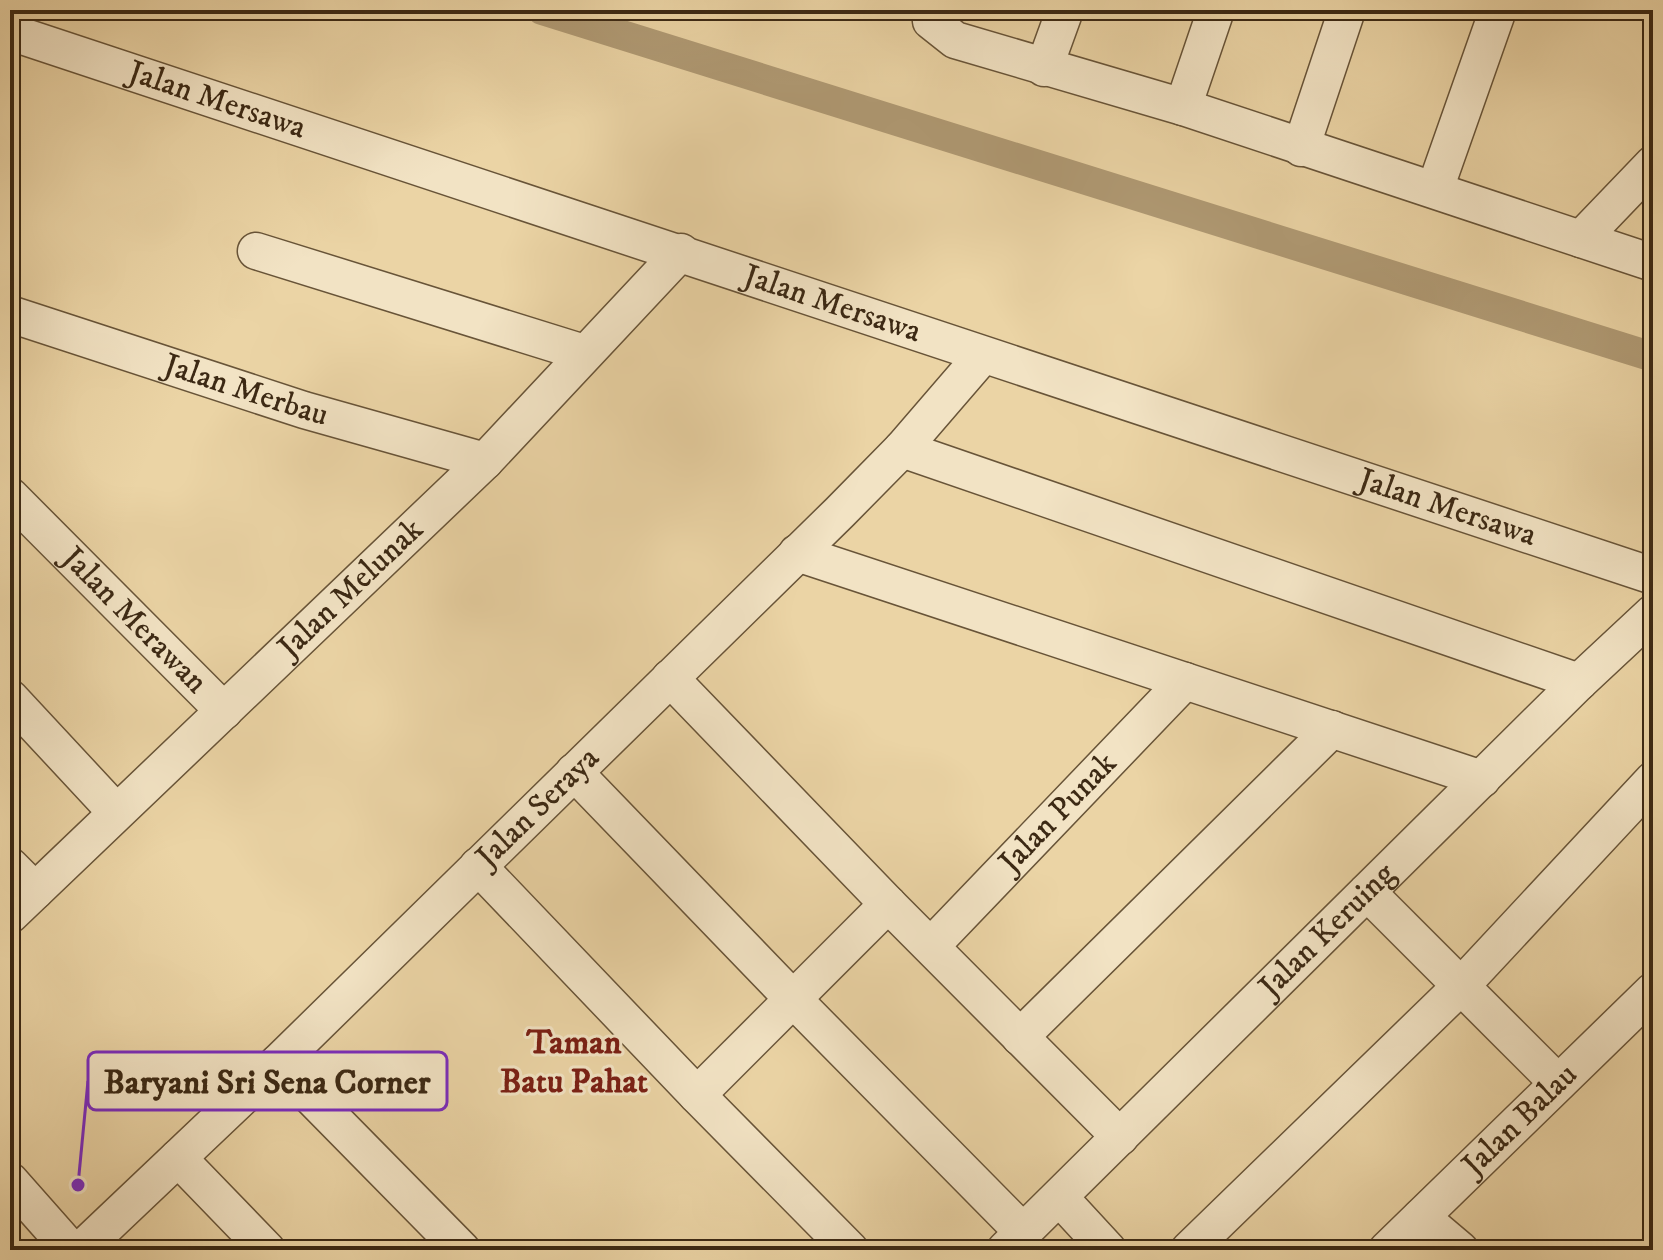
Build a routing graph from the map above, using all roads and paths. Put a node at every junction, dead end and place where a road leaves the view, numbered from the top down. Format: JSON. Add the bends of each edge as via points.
{"nodes":[{"id":1,"x":1065,"y":10,"type":"edge"},
{"id":2,"x":1216,"y":10,"type":"edge"},
{"id":3,"x":1347,"y":10,"type":"edge"},
{"id":4,"x":1498,"y":10,"type":"edge"},
{"id":5,"x":930,"y":16,"type":"edge"},
{"id":6,"x":10,"y":32,"type":"edge"},
{"id":7,"x":1044,"y":68,"type":"junction"},
{"id":8,"x":1183,"y":107,"type":"junction"},
{"id":9,"x":1301,"y":148,"type":"junction"},
{"id":10,"x":1653,"y":164,"type":"edge"},
{"id":11,"x":1435,"y":189,"type":"junction"},
{"id":12,"x":1581,"y":239,"type":"junction"},
{"id":13,"x":256,"y":251,"type":"dead end"},
{"id":14,"x":681,"y":252,"type":"junction"},
{"id":15,"x":1653,"y":263,"type":"edge"},
{"id":16,"x":10,"y":314,"type":"edge"},
{"id":17,"x":584,"y":353,"type":"junction"},
{"id":18,"x":983,"y":355,"type":"junction"},
{"id":19,"x":902,"y":449,"type":"junction"},
{"id":20,"x":485,"y":461,"type":"junction"},
{"id":21,"x":10,"y":496,"type":"edge"},
{"id":22,"x":797,"y":553,"type":"junction"},
{"id":23,"x":1653,"y":576,"type":"edge"},
{"id":24,"x":1653,"y":613,"type":"edge"},
{"id":25,"x":670,"y":678,"type":"junction"},
{"id":26,"x":1185,"y":681,"type":"junction"},
{"id":27,"x":1579,"y":682,"type":"junction"},
{"id":28,"x":10,"y":698,"type":"edge"},
{"id":29,"x":224,"y":711,"type":"junction"},
{"id":30,"x":1332,"y":729,"type":"junction"},
{"id":31,"x":574,"y":772,"type":"junction"},
{"id":32,"x":1482,"y":779,"type":"junction"},
{"id":33,"x":1653,"y":780,"type":"edge"},
{"id":34,"x":116,"y":812,"type":"junction"},
{"id":35,"x":478,"y":866,"type":"junction"},
{"id":36,"x":18,"y":891,"type":"edge"},
{"id":37,"x":1367,"y":892,"type":"junction"},
{"id":38,"x":888,"y":904,"type":"junction"},
{"id":39,"x":931,"y":946,"type":"junction"},
{"id":40,"x":1461,"y":986,"type":"junction"},
{"id":41,"x":793,"y":999,"type":"junction"},
{"id":42,"x":1647,"y":1010,"type":"edge"},
{"id":43,"x":1020,"y":1037,"type":"junction"},
{"id":44,"x":278,"y":1063,"type":"junction"},
{"id":45,"x":1558,"y":1083,"type":"junction"},
{"id":46,"x":697,"y":1095,"type":"junction"},
{"id":47,"x":1120,"y":1137,"type":"junction"},
{"id":48,"x":178,"y":1158,"type":"junction"},
{"id":49,"x":10,"y":1181,"type":"edge"},
{"id":50,"x":1060,"y":1198,"type":"junction"},
{"id":51,"x":1421,"y":1217,"type":"junction"},
{"id":52,"x":1014,"y":1241,"type":"edge"},
{"id":53,"x":71,"y":1250,"type":"edge"},
{"id":54,"x":81,"y":1250,"type":"edge"},
{"id":55,"x":267,"y":1250,"type":"edge"},
{"id":56,"x":462,"y":1250,"type":"edge"},
{"id":57,"x":850,"y":1250,"type":"edge"},
{"id":58,"x":1108,"y":1250,"type":"edge"},
{"id":59,"x":1189,"y":1250,"type":"edge"},
{"id":60,"x":1387,"y":1250,"type":"edge"},
{"id":61,"x":1460,"y":1250,"type":"edge"}],
"edges":[{"from":1,"to":7,"type":"street"},
{"from":2,"to":8,"type":"street"},
{"from":3,"to":9,"type":"street"},
{"from":4,"to":11,"type":"street"},
{"from":5,"to":7,"type":"street","via":[[955,40]]},
{"from":6,"to":14,"type":"street","name":"Jalan Mersawa"},
{"from":7,"to":8,"type":"street"},
{"from":8,"to":9,"type":"street"},
{"from":9,"to":11,"type":"street"},
{"from":10,"to":12,"type":"street"},
{"from":11,"to":12,"type":"street"},
{"from":12,"to":15,"type":"street"},
{"from":13,"to":17,"type":"street"},
{"from":14,"to":17,"type":"street","name":"Jalan Melunak"},
{"from":14,"to":18,"type":"street","name":"Jalan Mersawa"},
{"from":16,"to":20,"type":"street","name":"Jalan Merbau","via":[[304,410]]},
{"from":17,"to":20,"type":"street","name":"Jalan Melunak"},
{"from":18,"to":19,"type":"street","name":"Jalan Seraya"},
{"from":18,"to":23,"type":"street","name":"Jalan Mersawa"},
{"from":19,"to":22,"type":"street","name":"Jalan Seraya"},
{"from":19,"to":27,"type":"street"},
{"from":20,"to":29,"type":"street","name":"Jalan Melunak"},
{"from":21,"to":29,"type":"street","name":"Jalan Merawan"},
{"from":22,"to":25,"type":"street","name":"Jalan Seraya"},
{"from":22,"to":26,"type":"street"},
{"from":24,"to":27,"type":"street","name":"Jalan Keruing"},
{"from":25,"to":31,"type":"street","name":"Jalan Seraya"},
{"from":25,"to":38,"type":"street"},
{"from":26,"to":30,"type":"street"},
{"from":26,"to":39,"type":"street","name":"Jalan Punak"},
{"from":27,"to":32,"type":"street","name":"Jalan Keruing"},
{"from":28,"to":34,"type":"street"},
{"from":29,"to":34,"type":"street","name":"Jalan Melunak"},
{"from":30,"to":32,"type":"street"},
{"from":30,"to":43,"type":"street"},
{"from":31,"to":35,"type":"street","name":"Jalan Seraya"},
{"from":31,"to":41,"type":"street"},
{"from":32,"to":37,"type":"street","name":"Jalan Keruing"},
{"from":33,"to":40,"type":"street"},
{"from":34,"to":36,"type":"street","name":"Jalan Melunak"},
{"from":35,"to":44,"type":"street","name":"Jalan Seraya"},
{"from":35,"to":46,"type":"street"},
{"from":37,"to":40,"type":"street"},
{"from":37,"to":47,"type":"street","name":"Jalan Keruing"},
{"from":38,"to":39,"type":"street"},
{"from":38,"to":41,"type":"street"},
{"from":39,"to":43,"type":"street"},
{"from":40,"to":45,"type":"street"},
{"from":40,"to":59,"type":"street"},
{"from":41,"to":46,"type":"street"},
{"from":41,"to":52,"type":"street"},
{"from":42,"to":45,"type":"street","name":"Jalan Balau"},
{"from":43,"to":47,"type":"street"},
{"from":44,"to":48,"type":"street","name":"Jalan Seraya"},
{"from":44,"to":56,"type":"street"},
{"from":45,"to":51,"type":"street","name":"Jalan Balau"},
{"from":46,"to":57,"type":"street"},
{"from":47,"to":50,"type":"street","name":"Jalan Keruing"},
{"from":48,"to":54,"type":"street","name":"Jalan Seraya"},
{"from":48,"to":55,"type":"street"},
{"from":49,"to":53,"type":"street"},
{"from":50,"to":52,"type":"street","name":"Jalan Keruing"},
{"from":50,"to":58,"type":"street"},
{"from":51,"to":60,"type":"street","name":"Jalan Balau"},
{"from":51,"to":61,"type":"street"}]}
